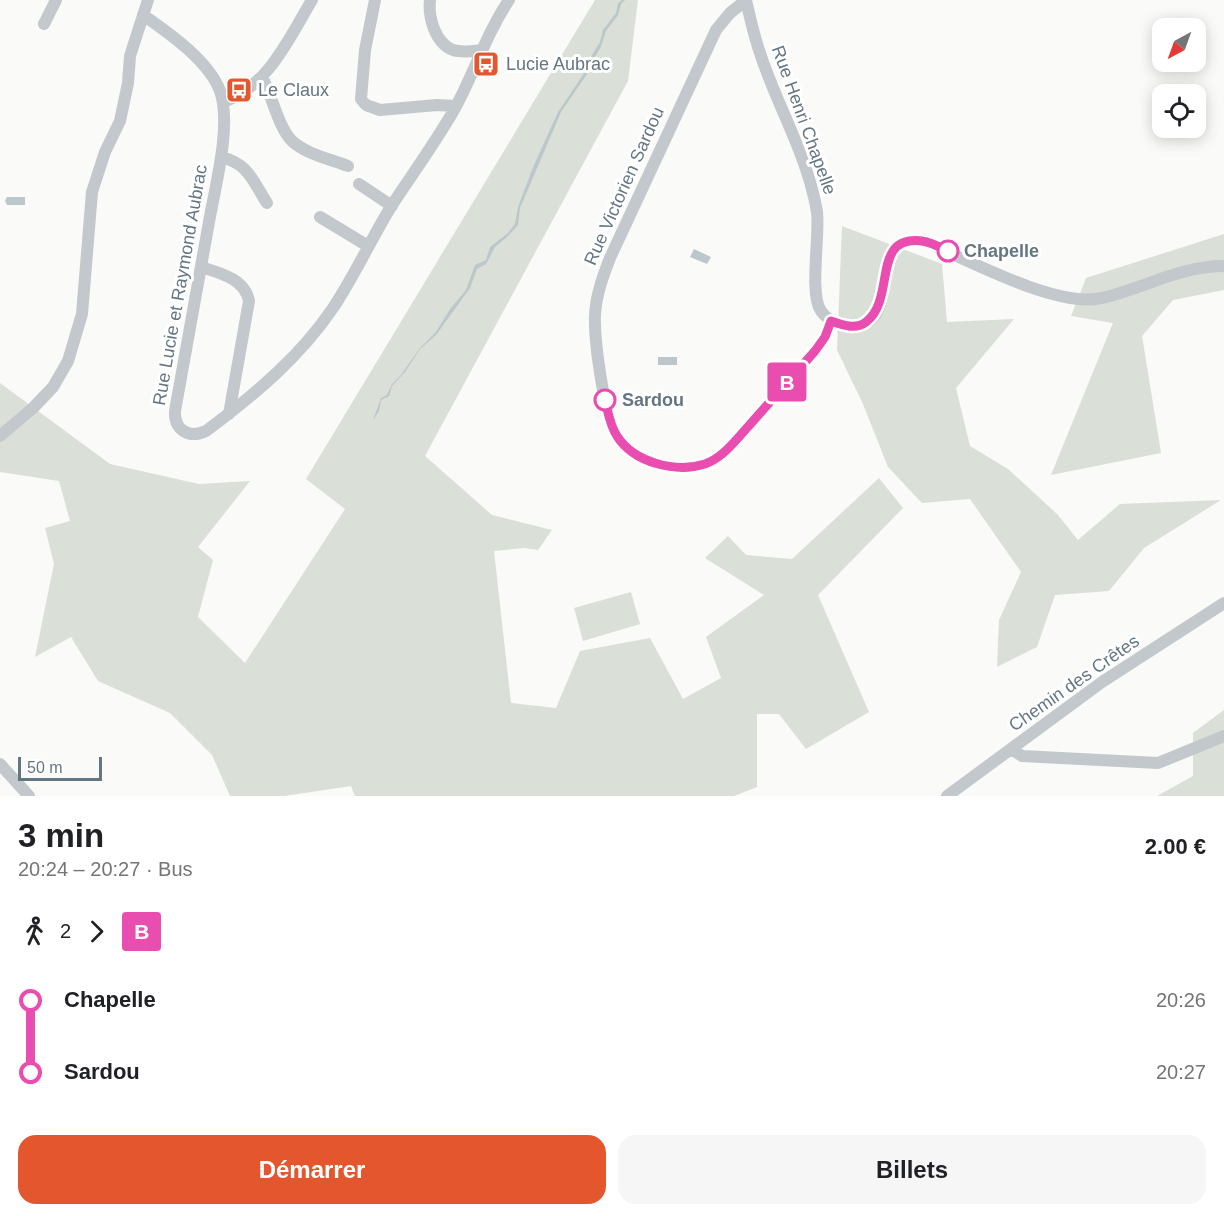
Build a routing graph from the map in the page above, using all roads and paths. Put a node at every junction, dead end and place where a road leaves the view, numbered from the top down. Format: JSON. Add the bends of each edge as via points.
{"nodes":[{"id":1,"x":56,"y":0,"type":"edge"},
{"id":2,"x":148,"y":0,"type":"edge"},
{"id":3,"x":312,"y":0,"type":"edge"},
{"id":4,"x":375,"y":0,"type":"edge"},
{"id":5,"x":430,"y":0,"type":"edge"},
{"id":6,"x":746,"y":0,"type":"edge"},
{"id":7,"x":503,"y":3,"type":"edge"},
{"id":8,"x":143,"y":15,"type":"junction"},
{"id":9,"x":44,"y":24,"type":"dead end"},
{"id":10,"x":482,"y":50,"type":"junction"},
{"id":11,"x":262,"y":77,"type":"junction"},
{"id":12,"x":223,"y":102,"type":"junction"},
{"id":13,"x":456,"y":106,"type":"junction"},
{"id":14,"x":221,"y":157,"type":"junction"},
{"id":15,"x":348,"y":166,"type":"dead end"},
{"id":16,"x":359,"y":184,"type":"dead end"},
{"id":17,"x":267,"y":202,"type":"dead end"},
{"id":18,"x":392,"y":206,"type":"junction"},
{"id":19,"x":320,"y":217,"type":"dead end"},
{"id":20,"x":368,"y":246,"type":"junction"},
{"id":21,"x":1224,"y":266,"type":"edge"},
{"id":22,"x":201,"y":267,"type":"junction"},
{"id":23,"x":831,"y":321,"type":"junction"},
{"id":24,"x":229,"y":414,"type":"junction"},
{"id":25,"x":0,"y":436,"type":"edge"},
{"id":26,"x":1224,"y":603,"type":"edge"},
{"id":27,"x":1224,"y":736,"type":"edge"},
{"id":28,"x":1011,"y":749,"type":"junction"},
{"id":29,"x":0,"y":764,"type":"edge"},
{"id":30,"x":29,"y":796,"type":"edge"},
{"id":31,"x":947,"y":796,"type":"edge"}],
"edges":[{"from":1,"to":9,"type":"street"},
{"from":2,"to":8,"type":"street"},
{"from":3,"to":11,"type":"street"},
{"from":4,"to":13,"type":"street","via":[[361,99],[380,110]]},
{"from":5,"to":10,"type":"street","via":[[428,12],[445,44],[462,52]]},
{"from":6,"to":23,"type":"street","name":"Rue Henri Chapelle","via":[[760,53],[813,190],[817,214],[817,295],[820,310]]},
{"from":6,"to":23,"type":"street","name":"Rue Victorien Sardou","via":[[716,30],[602,279],[595,316],[597,337],[605,400],[617,436],[628,448],[658,464],[690,466],[716,459],[815,351]]},
{"from":7,"to":10,"type":"street","name":"Rue Lucie et Raymond Aubrac"},
{"from":8,"to":12,"type":"street","name":"Rue Lucie et Raymond Aubrac","via":[[208,70]]},
{"from":8,"to":25,"type":"street","via":[[130,56],[129,83],[120,121],[92,192],[82,314],[68,361],[53,387]]},
{"from":10,"to":13,"type":"street","name":"Rue Lucie et Raymond Aubrac"},
{"from":11,"to":12,"type":"street","via":[[237,97]]},
{"from":11,"to":15,"type":"street","via":[[291,140],[310,152]]},
{"from":12,"to":14,"type":"street","name":"Rue Lucie et Raymond Aubrac"},
{"from":13,"to":18,"type":"street","name":"Rue Lucie et Raymond Aubrac"},
{"from":14,"to":17,"type":"street","via":[[238,162]]},
{"from":14,"to":22,"type":"street","name":"Rue Lucie et Raymond Aubrac"},
{"from":16,"to":18,"type":"street"},
{"from":18,"to":20,"type":"street","name":"Rue Lucie et Raymond Aubrac"},
{"from":19,"to":20,"type":"street"},
{"from":20,"to":24,"type":"street","name":"Rue Lucie et Raymond Aubrac","via":[[333,309],[311,336]]},
{"from":21,"to":23,"type":"street","via":[[1206,266],[1095,300],[1077,299],[1023,284],[923,241],[907,241],[895,246],[888,260],[875,315],[862,325],[844,326]]},
{"from":22,"to":24,"type":"street","via":[[234,280],[248,293]]},
{"from":22,"to":24,"type":"street","name":"Rue Lucie et Raymond Aubrac","via":[[175,418],[183,431],[198,435]]},
{"from":26,"to":28,"type":"street","name":"Chemin des Crêtes","via":[[1102,682]]},
{"from":27,"to":28,"type":"street","via":[[1158,764],[1022,756]]},
{"from":28,"to":31,"type":"street","name":"Chemin des Crêtes"},
{"from":29,"to":30,"type":"street"}]}
